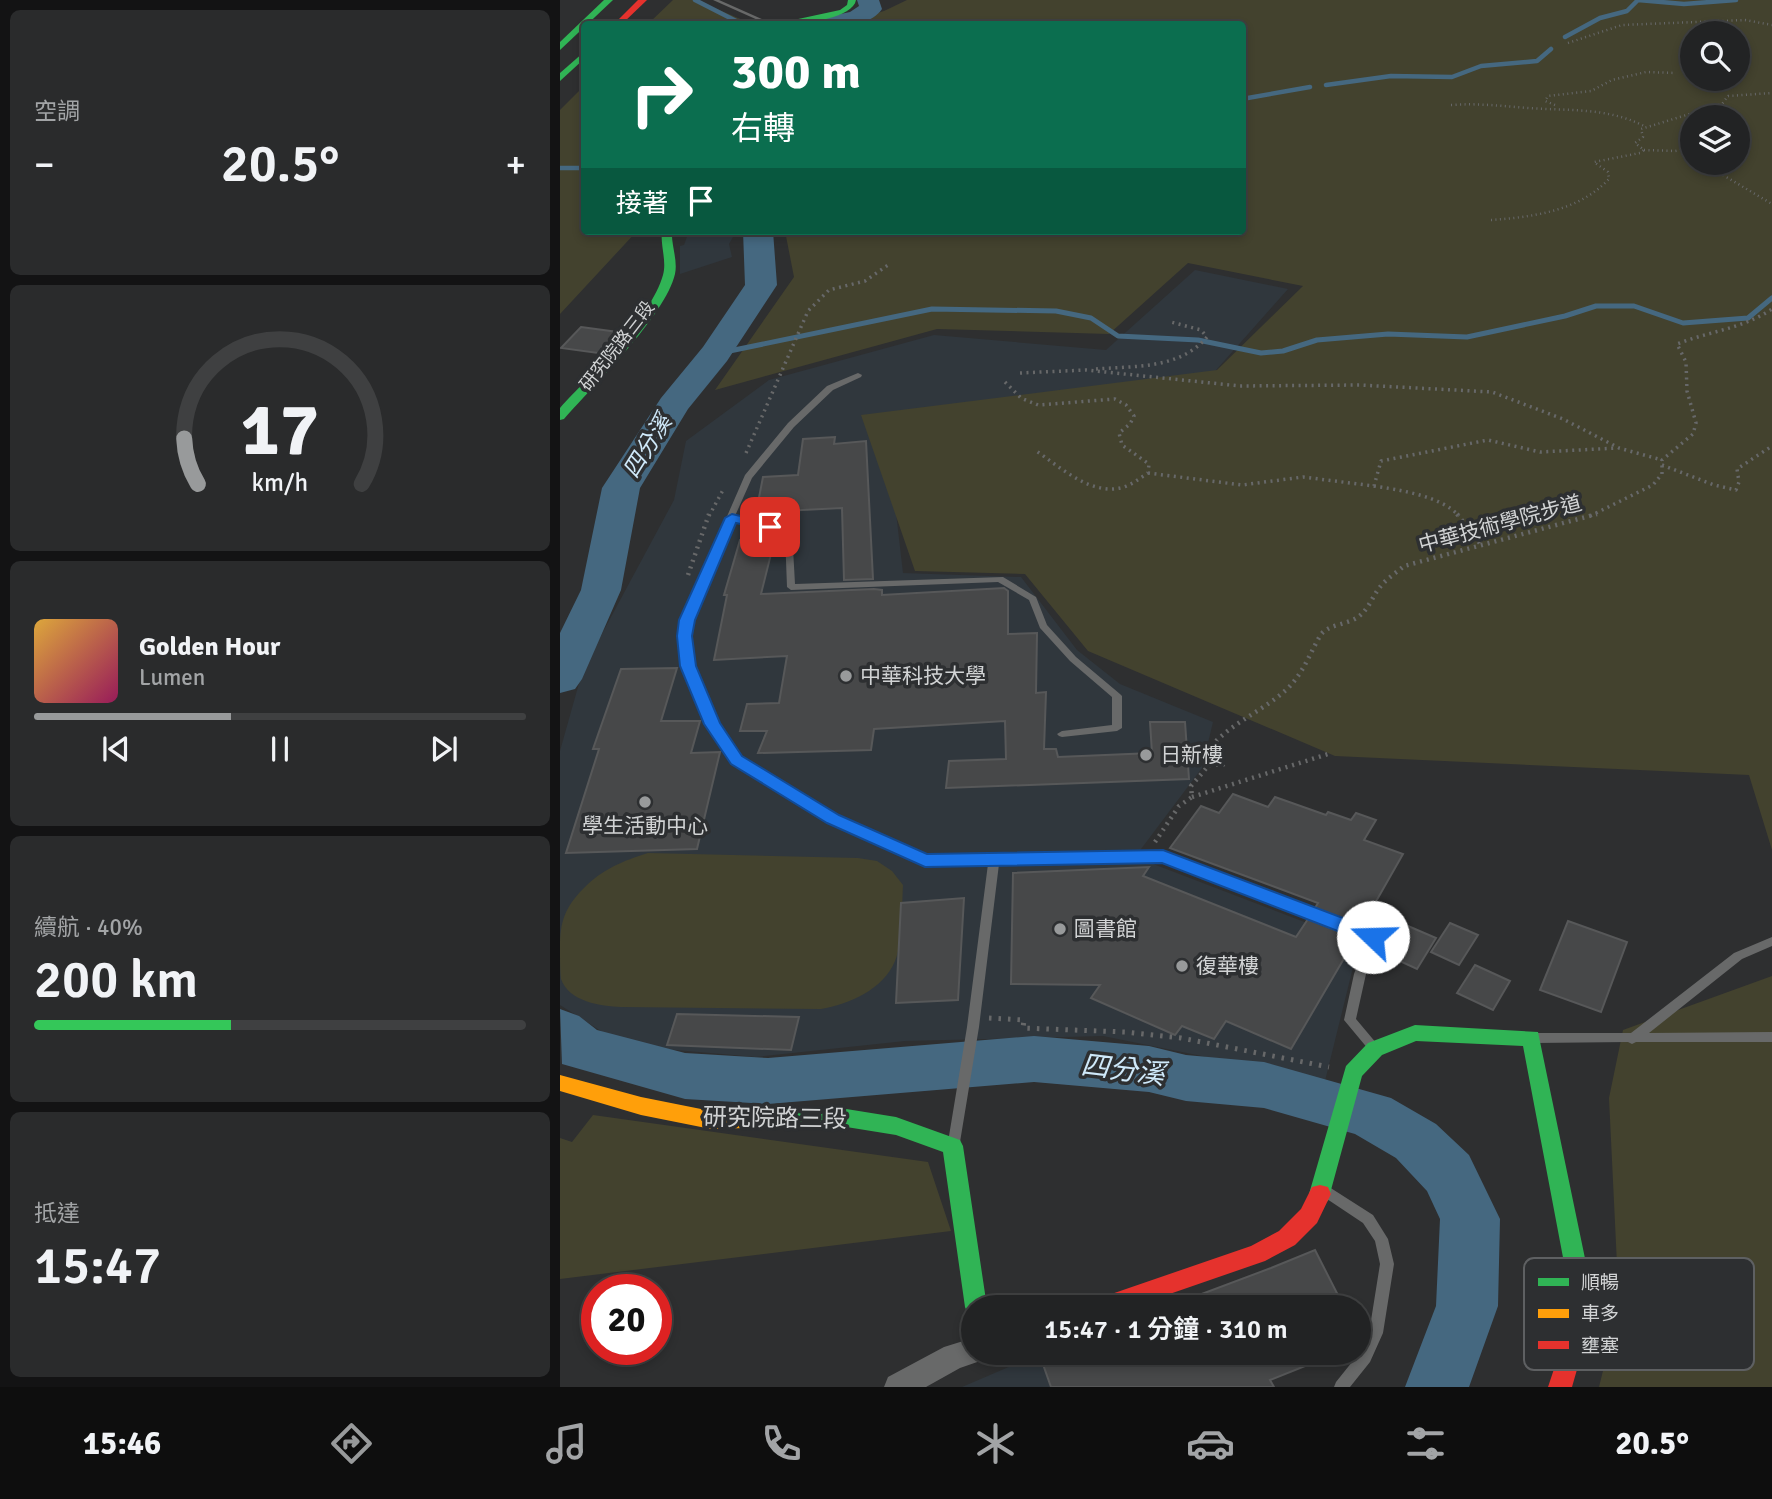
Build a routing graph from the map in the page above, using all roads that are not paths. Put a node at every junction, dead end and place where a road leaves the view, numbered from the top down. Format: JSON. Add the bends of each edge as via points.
{"nodes":[{"id":1,"x":609,"y":0,"type":"edge"},
{"id":2,"x":643,"y":0,"type":"edge"},
{"id":3,"x":715,"y":0,"type":"edge"},
{"id":4,"x":852,"y":0,"type":"edge"},
{"id":5,"x":587,"y":21,"type":"edge"},
{"id":6,"x":621,"y":21,"type":"edge"},
{"id":7,"x":763,"y":21,"type":"edge"},
{"id":8,"x":795,"y":21,"type":"edge"},
{"id":9,"x":581,"y":27,"type":"edge"},
{"id":10,"x":560,"y":47,"type":"edge"},
{"id":11,"x":581,"y":58,"type":"edge"},
{"id":12,"x":560,"y":78,"type":"edge"},
{"id":13,"x":666,"y":235,"type":"edge"},
{"id":14,"x":858,"y":375,"type":"dead end"},
{"id":15,"x":560,"y":416,"type":"edge"},
{"id":16,"x":732,"y":518,"type":"junction"},
{"id":17,"x":1062,"y":734,"type":"dead end"},
{"id":18,"x":994,"y":859,"type":"junction"},
{"id":19,"x":1772,"y":941,"type":"edge"},
{"id":20,"x":1772,"y":1037,"type":"edge"},
{"id":21,"x":1531,"y":1038,"type":"junction"},
{"id":22,"x":1631,"y":1040,"type":"junction"},
{"id":23,"x":1375,"y":1049,"type":"junction"},
{"id":24,"x":560,"y":1083,"type":"edge"},
{"id":25,"x":953,"y":1146,"type":"junction"},
{"id":26,"x":1322,"y":1189,"type":"junction"},
{"id":27,"x":1574,"y":1258,"type":"edge"},
{"id":28,"x":974,"y":1295,"type":"edge"},
{"id":29,"x":1137,"y":1295,"type":"edge"},
{"id":30,"x":961,"y":1355,"type":"edge"},
{"id":31,"x":1565,"y":1370,"type":"edge"},
{"id":32,"x":898,"y":1387,"type":"edge"},
{"id":33,"x":1341,"y":1387,"type":"edge"},
{"id":34,"x":1560,"y":1387,"type":"edge"}],
"edges":[{"from":1,"to":5,"type":"main road"},
{"from":2,"to":6,"type":"main road"},
{"from":3,"to":7,"type":"lane"},
{"from":4,"to":8,"type":"main road","via":[[843,12]]},
{"from":9,"to":10,"type":"main road"},
{"from":11,"to":12,"type":"main road"},
{"from":13,"to":15,"type":"main road","name":"研究院路三段","via":[[669,275],[647,312]]},
{"from":14,"to":16,"type":"lane","via":[[830,388],[791,425],[748,477]]},
{"from":16,"to":17,"type":"lane","via":[[789,532],[791,587],[1000,579],[1034,599],[1043,626],[1117,696],[1117,728]]},
{"from":16,"to":18,"type":"lane","via":[[684,636],[688,666],[712,724],[736,760],[833,819],[925,861]]},
{"from":18,"to":23,"type":"lane","via":[[1157,857],[1373,937],[1350,1020]]},
{"from":18,"to":25,"type":"lane"},
{"from":19,"to":22,"type":"lane","via":[[1738,956]]},
{"from":20,"to":22,"type":"lane"},
{"from":21,"to":22,"type":"lane"},
{"from":21,"to":23,"type":"main road","via":[[1415,1033]]},
{"from":21,"to":27,"type":"main road"},
{"from":23,"to":26,"type":"main road","via":[[1352,1077]]},
{"from":24,"to":25,"type":"main road","name":"研究院路三段","via":[[711,1120],[834,1116],[896,1126]]},
{"from":25,"to":28,"type":"main road"},
{"from":26,"to":29,"type":"main road","via":[[1308,1216],[1287,1238],[1257,1254]]},
{"from":26,"to":33,"type":"lane","via":[[1368,1219],[1381,1239],[1387,1264],[1376,1333],[1365,1357]]},
{"from":30,"to":32,"type":"street"},
{"from":31,"to":34,"type":"main road"}]}
